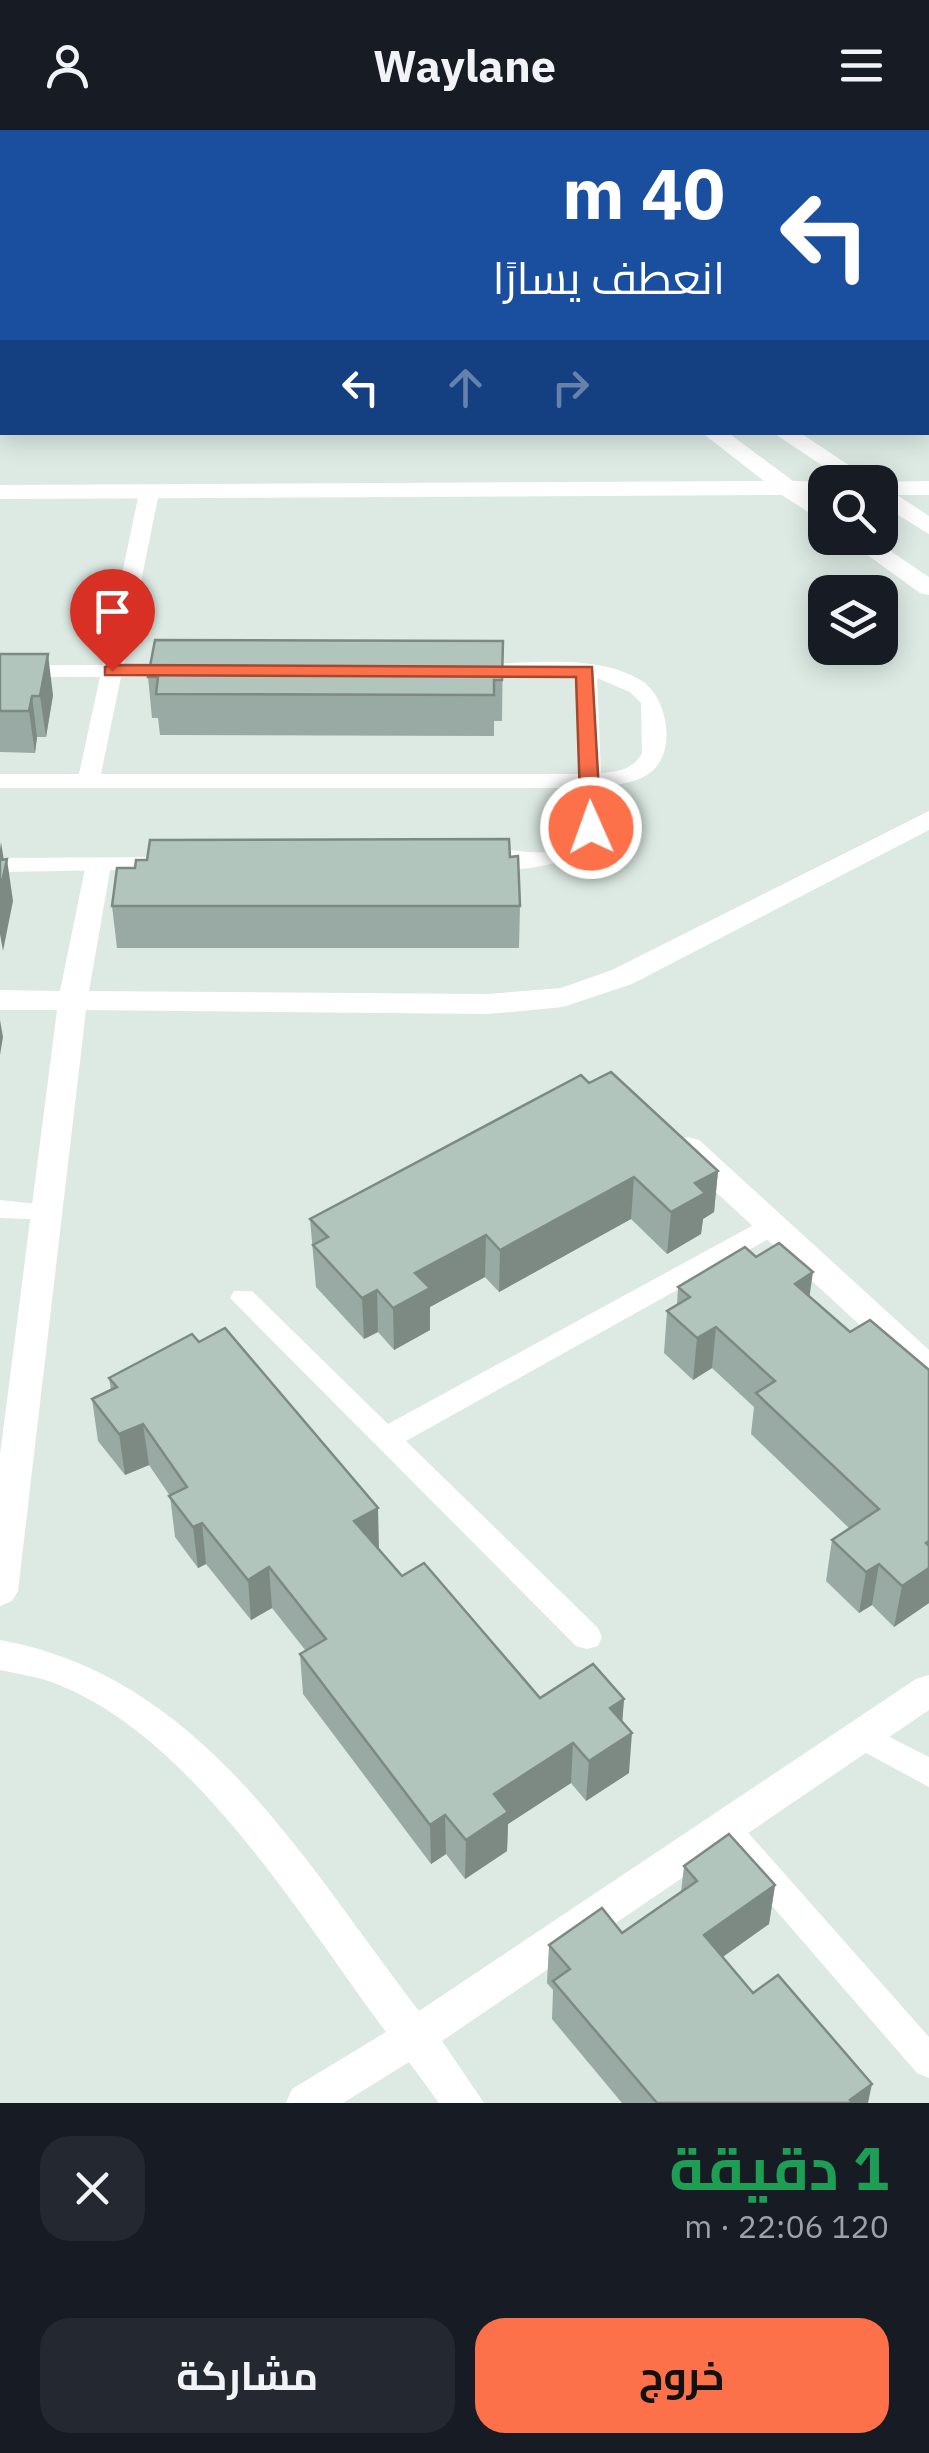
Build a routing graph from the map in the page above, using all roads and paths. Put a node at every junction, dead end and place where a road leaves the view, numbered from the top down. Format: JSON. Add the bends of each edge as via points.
{"nodes":[{"id":1,"x":716,"y":435,"type":"edge"},
{"id":2,"x":788,"y":435,"type":"edge"},
{"id":3,"x":835,"y":465,"type":"edge"},
{"id":4,"x":808,"y":488,"type":"edge"},
{"id":5,"x":929,"y":488,"type":"edge"},
{"id":6,"x":786,"y":489,"type":"junction"},
{"id":7,"x":898,"y":490,"type":"edge"},
{"id":8,"x":0,"y":492,"type":"edge"},
{"id":9,"x":149,"y":494,"type":"junction"},
{"id":10,"x":808,"y":504,"type":"edge"},
{"id":11,"x":898,"y":504,"type":"edge"},
{"id":12,"x":929,"y":527,"type":"edge"},
{"id":13,"x":881,"y":555,"type":"edge"},
{"id":14,"x":929,"y":588,"type":"edge"},
{"id":15,"x":112,"y":671,"type":"junction"},
{"id":16,"x":211,"y":671,"type":"edge"},
{"id":17,"x":448,"y":671,"type":"edge"},
{"id":18,"x":586,"y":671,"type":"junction"},
{"id":19,"x":0,"y":672,"type":"edge"},
{"id":20,"x":0,"y":781,"type":"edge"},
{"id":21,"x":89,"y":781,"type":"junction"},
{"id":22,"x":590,"y":781,"type":"junction"},
{"id":23,"x":929,"y":818,"type":"edge"},
{"id":24,"x":456,"y":860,"type":"edge"},
{"id":25,"x":196,"y":864,"type":"edge"},
{"id":26,"x":0,"y":865,"type":"edge"},
{"id":27,"x":97,"y":865,"type":"junction"},
{"id":28,"x":0,"y":1000,"type":"edge"},
{"id":29,"x":73,"y":1001,"type":"junction"},
{"id":30,"x":664,"y":1126,"type":"edge"},
{"id":31,"x":0,"y":1209,"type":"edge"},
{"id":32,"x":47,"y":1213,"type":"junction"},
{"id":33,"x":772,"y":1225,"type":"junction"},
{"id":34,"x":243,"y":1298,"type":"dead end"},
{"id":35,"x":929,"y":1369,"type":"edge"},
{"id":36,"x":386,"y":1439,"type":"junction"},
{"id":37,"x":0,"y":1590,"type":"edge"},
{"id":38,"x":587,"y":1637,"type":"dead end"},
{"id":39,"x":0,"y":1655,"type":"edge"},
{"id":40,"x":929,"y":1690,"type":"edge"},
{"id":41,"x":862,"y":1736,"type":"junction"},
{"id":42,"x":929,"y":1773,"type":"edge"},
{"id":43,"x":725,"y":1829,"type":"junction"},
{"id":44,"x":414,"y":2037,"type":"junction"},
{"id":45,"x":929,"y":2062,"type":"edge"},
{"id":46,"x":306,"y":2103,"type":"edge"},
{"id":47,"x":464,"y":2103,"type":"edge"}],
"edges":[{"from":1,"to":6,"type":"street"},
{"from":2,"to":3,"type":"street"},
{"from":4,"to":6,"type":"street"},
{"from":5,"to":7,"type":"street"},
{"from":6,"to":9,"type":"street"},
{"from":6,"to":10,"type":"street"},
{"from":8,"to":9,"type":"street"},
{"from":9,"to":15,"type":"lane"},
{"from":11,"to":12,"type":"street"},
{"from":13,"to":14,"type":"street"},
{"from":15,"to":16,"type":"lane"},
{"from":15,"to":19,"type":"lane"},
{"from":15,"to":21,"type":"lane"},
{"from":17,"to":18,"type":"lane"},
{"from":18,"to":22,"type":"lane"},
{"from":18,"to":22,"type":"lane","via":[[614,675],[646,693],[653,711],[651,764],[619,780]]},
{"from":20,"to":21,"type":"lane"},
{"from":21,"to":22,"type":"lane"},
{"from":22,"to":24,"type":"lane","via":[[591,828],[578,846],[536,860]]},
{"from":23,"to":29,"type":"street","via":[[622,977],[563,998],[488,1004]]},
{"from":25,"to":27,"type":"lane"},
{"from":26,"to":27,"type":"lane"},
{"from":27,"to":29,"type":"street"},
{"from":28,"to":29,"type":"street"},
{"from":29,"to":32,"type":"street"},
{"from":30,"to":33,"type":"street"},
{"from":31,"to":32,"type":"lane"},
{"from":32,"to":37,"type":"street"},
{"from":33,"to":35,"type":"street"},
{"from":33,"to":36,"type":"lane"},
{"from":34,"to":36,"type":"lane"},
{"from":36,"to":38,"type":"lane"},
{"from":39,"to":44,"type":"street","via":[[80,1675],[166,1732],[248,1818]]},
{"from":40,"to":41,"type":"street"},
{"from":41,"to":42,"type":"lane"},
{"from":41,"to":43,"type":"street"},
{"from":43,"to":44,"type":"street"},
{"from":43,"to":45,"type":"lane"},
{"from":44,"to":46,"type":"street"},
{"from":44,"to":47,"type":"street"}]}
